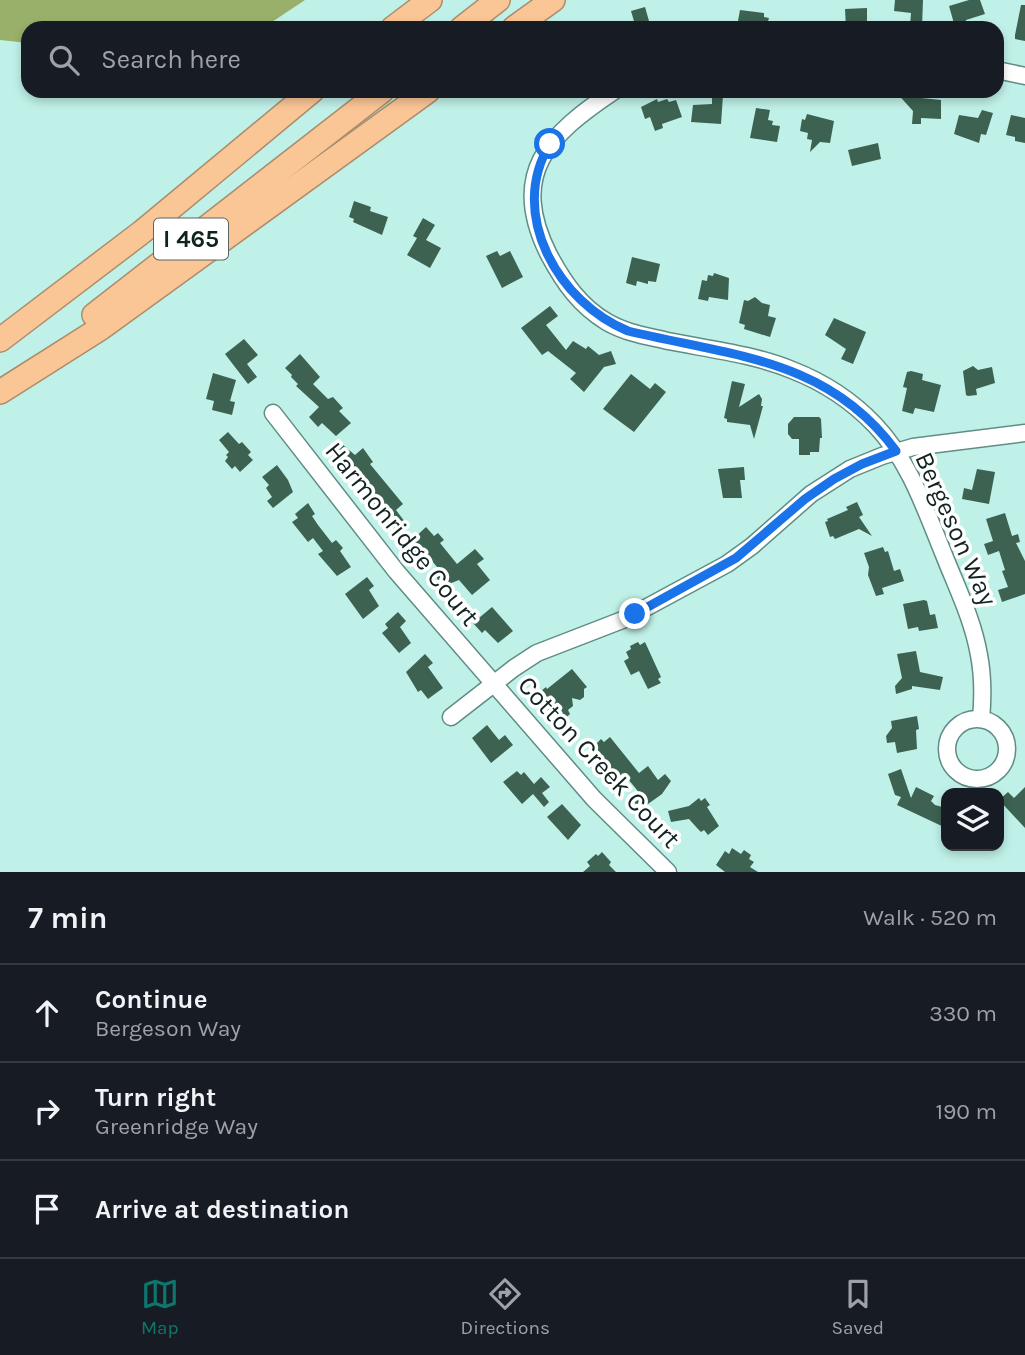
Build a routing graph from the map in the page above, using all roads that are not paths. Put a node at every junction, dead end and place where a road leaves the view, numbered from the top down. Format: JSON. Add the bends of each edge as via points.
{"nodes":[{"id":1,"x":419,"y":0,"type":"edge"},
{"id":2,"x":429,"y":0,"type":"edge"},
{"id":3,"x":498,"y":0,"type":"edge"},
{"id":4,"x":553,"y":0,"type":"edge"},
{"id":5,"x":394,"y":21,"type":"edge"},
{"id":6,"x":402,"y":21,"type":"edge"},
{"id":7,"x":471,"y":21,"type":"edge"},
{"id":8,"x":524,"y":21,"type":"edge"},
{"id":9,"x":1004,"y":72,"type":"edge"},
{"id":10,"x":1025,"y":76,"type":"edge"},
{"id":11,"x":304,"y":98,"type":"edge"},
{"id":12,"x":373,"y":98,"type":"edge"},
{"id":13,"x":418,"y":98,"type":"edge"},
{"id":14,"x":604,"y":98,"type":"edge"},
{"id":15,"x":0,"y":340,"type":"edge"},
{"id":16,"x":0,"y":390,"type":"edge"},
{"id":17,"x":273,"y":413,"type":"dead end"},
{"id":18,"x":1025,"y":433,"type":"edge"},
{"id":19,"x":896,"y":451,"type":"junction"},
{"id":20,"x":494,"y":684,"type":"junction"},
{"id":21,"x":451,"y":717,"type":"dead end"},
{"id":22,"x":981,"y":719,"type":"dead end"},
{"id":23,"x":668,"y":872,"type":"edge"}],
"edges":[{"from":1,"to":5,"type":"highway"},
{"from":2,"to":6,"type":"highway"},
{"from":3,"to":7,"type":"highway"},
{"from":4,"to":8,"type":"highway"},
{"from":9,"to":10,"type":"street"},
{"from":11,"to":15,"type":"highway","number":"I 465","via":[[142,232]]},
{"from":12,"to":16,"type":"highway","number":"I 465"},
{"from":13,"to":16,"type":"highway","via":[[101,328]]},
{"from":14,"to":19,"type":"street","name":"Bergeson Way","via":[[565,127],[542,157],[535,177],[533,201],[540,236],[579,301],[608,323],[628,331],[774,364],[813,379],[857,409]]},
{"from":17,"to":20,"type":"street","name":"Harmonridge Court","via":[[396,571]]},
{"from":18,"to":19,"type":"street"},
{"from":19,"to":20,"type":"street","via":[[822,486],[727,564],[625,619],[537,653]]},
{"from":19,"to":22,"type":"street","name":"Bergeson Way","via":[[917,488],[969,616],[981,673]]},
{"from":20,"to":21,"type":"street"},
{"from":20,"to":23,"type":"street","name":"Cotton Creek Court","via":[[600,806]]}]}
